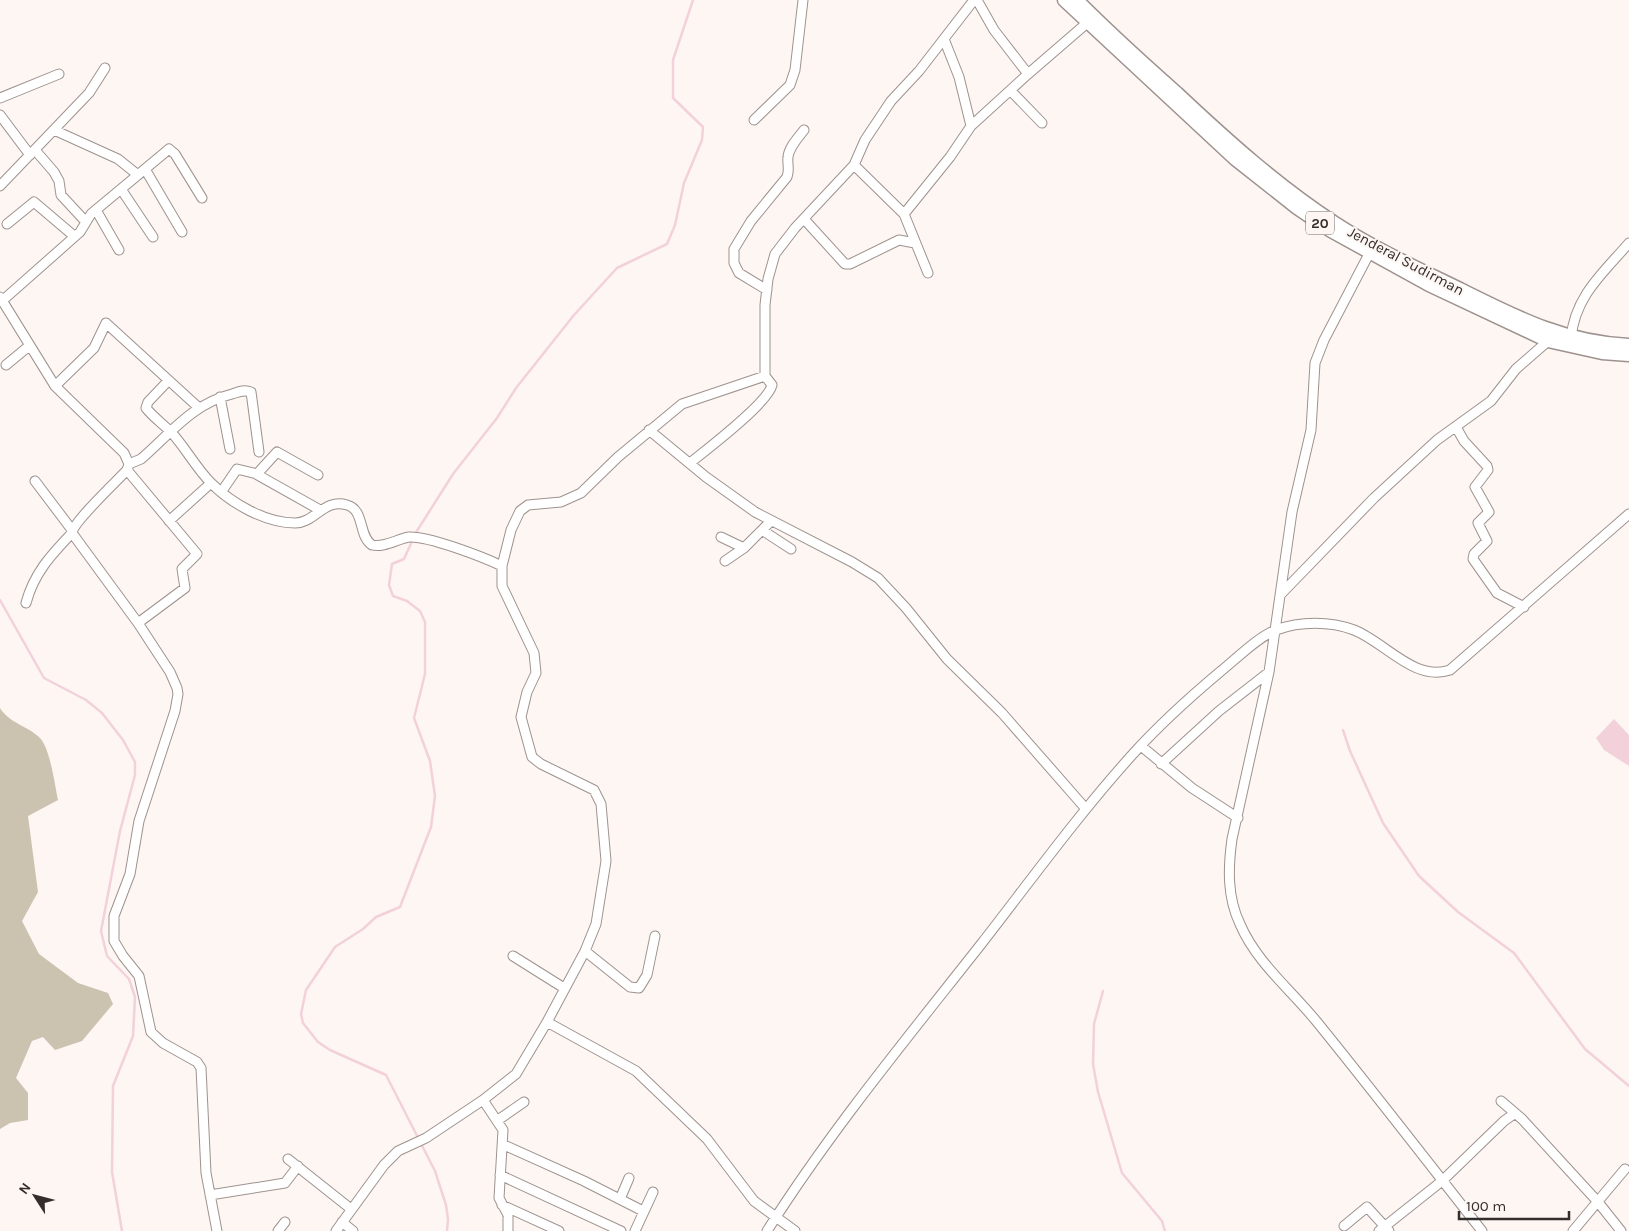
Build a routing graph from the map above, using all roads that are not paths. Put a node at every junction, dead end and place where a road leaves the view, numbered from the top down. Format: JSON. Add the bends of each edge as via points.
{"nodes":[{"id":1,"x":803,"y":0,"type":"edge"},
{"id":2,"x":976,"y":0,"type":"edge"},
{"id":3,"x":1064,"y":0,"type":"edge"},
{"id":4,"x":1077,"y":0,"type":"edge"},
{"id":5,"x":1087,"y":24,"type":"junction"},
{"id":6,"x":944,"y":39,"type":"junction"},
{"id":7,"x":106,"y":68,"type":"dead end"},
{"id":8,"x":59,"y":74,"type":"dead end"},
{"id":9,"x":1028,"y":74,"type":"junction"},
{"id":10,"x":1011,"y":91,"type":"junction"},
{"id":11,"x":0,"y":98,"type":"edge"},
{"id":12,"x":0,"y":115,"type":"edge"},
{"id":13,"x":754,"y":120,"type":"dead end"},
{"id":14,"x":1042,"y":123,"type":"dead end"},
{"id":15,"x":971,"y":126,"type":"junction"},
{"id":16,"x":54,"y":130,"type":"junction"},
{"id":17,"x":804,"y":130,"type":"dead end"},
{"id":18,"x":33,"y":152,"type":"junction"},
{"id":19,"x":854,"y":165,"type":"junction"},
{"id":20,"x":141,"y":172,"type":"junction"},
{"id":21,"x":0,"y":186,"type":"edge"},
{"id":22,"x":121,"y":189,"type":"junction"},
{"id":23,"x":202,"y":198,"type":"dead end"},
{"id":24,"x":96,"y":210,"type":"junction"},
{"id":25,"x":904,"y":214,"type":"junction"},
{"id":26,"x":804,"y":219,"type":"junction"},
{"id":27,"x":86,"y":222,"type":"junction"},
{"id":28,"x":6,"y":224,"type":"dead end"},
{"id":29,"x":182,"y":232,"type":"dead end"},
{"id":30,"x":74,"y":236,"type":"junction"},
{"id":31,"x":153,"y":237,"type":"dead end"},
{"id":32,"x":916,"y":243,"type":"junction"},
{"id":33,"x":1629,"y":243,"type":"edge"},
{"id":34,"x":119,"y":250,"type":"dead end"},
{"id":35,"x":1369,"y":254,"type":"junction"},
{"id":36,"x":928,"y":273,"type":"dead end"},
{"id":37,"x":767,"y":290,"type":"junction"},
{"id":38,"x":1,"y":299,"type":"edge"},
{"id":39,"x":1571,"y":338,"type":"junction"},
{"id":40,"x":1548,"y":342,"type":"junction"},
{"id":41,"x":1629,"y":345,"type":"edge"},
{"id":42,"x":28,"y":346,"type":"junction"},
{"id":43,"x":1629,"y":355,"type":"edge"},
{"id":44,"x":6,"y":366,"type":"dead end"},
{"id":45,"x":765,"y":376,"type":"junction"},
{"id":46,"x":168,"y":381,"type":"junction"},
{"id":47,"x":55,"y":386,"type":"junction"},
{"id":48,"x":220,"y":397,"type":"junction"},
{"id":49,"x":198,"y":407,"type":"junction"},
{"id":50,"x":1456,"y":428,"type":"junction"},
{"id":51,"x":649,"y":430,"type":"junction"},
{"id":52,"x":171,"y":432,"type":"junction"},
{"id":53,"x":230,"y":449,"type":"dead end"},
{"id":54,"x":260,"y":452,"type":"dead end"},
{"id":55,"x":690,"y":464,"type":"junction"},
{"id":56,"x":128,"y":467,"type":"junction"},
{"id":57,"x":256,"y":474,"type":"junction"},
{"id":58,"x":318,"y":475,"type":"dead end"},
{"id":59,"x":35,"y":481,"type":"dead end"},
{"id":60,"x":211,"y":483,"type":"junction"},
{"id":61,"x":222,"y":491,"type":"junction"},
{"id":62,"x":320,"y":510,"type":"junction"},
{"id":63,"x":1629,"y":514,"type":"edge"},
{"id":64,"x":169,"y":521,"type":"junction"},
{"id":65,"x":771,"y":521,"type":"junction"},
{"id":66,"x":762,"y":530,"type":"junction"},
{"id":67,"x":72,"y":532,"type":"junction"},
{"id":68,"x":721,"y":537,"type":"dead end"},
{"id":69,"x":744,"y":548,"type":"junction"},
{"id":70,"x":791,"y":549,"type":"dead end"},
{"id":71,"x":725,"y":561,"type":"dead end"},
{"id":72,"x":502,"y":566,"type":"junction"},
{"id":73,"x":1280,"y":595,"type":"junction"},
{"id":74,"x":26,"y":603,"type":"dead end"},
{"id":75,"x":1524,"y":607,"type":"junction"},
{"id":76,"x":138,"y":623,"type":"junction"},
{"id":77,"x":1275,"y":630,"type":"junction"},
{"id":78,"x":1269,"y":672,"type":"junction"},
{"id":79,"x":1141,"y":746,"type":"junction"},
{"id":80,"x":1161,"y":764,"type":"junction"},
{"id":81,"x":1086,"y":809,"type":"junction"},
{"id":82,"x":1238,"y":818,"type":"junction"},
{"id":83,"x":656,"y":936,"type":"dead end"},
{"id":84,"x":585,"y":950,"type":"junction"},
{"id":85,"x":513,"y":956,"type":"dead end"},
{"id":86,"x":564,"y":988,"type":"junction"},
{"id":87,"x":548,"y":1022,"type":"junction"},
{"id":88,"x":483,"y":1100,"type":"junction"},
{"id":89,"x":1502,"y":1101,"type":"dead end"},
{"id":90,"x":524,"y":1102,"type":"dead end"},
{"id":91,"x":1514,"y":1114,"type":"junction"},
{"id":92,"x":498,"y":1120,"type":"junction"},
{"id":93,"x":504,"y":1145,"type":"junction"},
{"id":94,"x":288,"y":1159,"type":"dead end"},
{"id":95,"x":298,"y":1166,"type":"junction"},
{"id":96,"x":1625,"y":1169,"type":"dead end"},
{"id":97,"x":500,"y":1175,"type":"junction"},
{"id":98,"x":629,"y":1178,"type":"dead end"},
{"id":99,"x":1442,"y":1181,"type":"junction"},
{"id":100,"x":653,"y":1192,"type":"dead end"},
{"id":101,"x":210,"y":1195,"type":"junction"},
{"id":102,"x":620,"y":1199,"type":"junction"},
{"id":103,"x":1598,"y":1202,"type":"junction"},
{"id":104,"x":502,"y":1205,"type":"junction"},
{"id":105,"x":351,"y":1209,"type":"junction"},
{"id":106,"x":643,"y":1210,"type":"junction"},
{"id":107,"x":777,"y":1216,"type":"junction"},
{"id":108,"x":285,"y":1222,"type":"dead end"},
{"id":109,"x":342,"y":1222,"type":"junction"},
{"id":110,"x":1344,"y":1226,"type":"dead end"},
{"id":111,"x":1384,"y":1230,"type":"edge"},
{"id":112,"x":217,"y":1231,"type":"edge"},
{"id":113,"x":278,"y":1231,"type":"edge"},
{"id":114,"x":336,"y":1231,"type":"edge"},
{"id":115,"x":352,"y":1231,"type":"edge"},
{"id":116,"x":508,"y":1231,"type":"edge"},
{"id":117,"x":559,"y":1231,"type":"edge"},
{"id":118,"x":621,"y":1231,"type":"edge"},
{"id":119,"x":635,"y":1231,"type":"edge"},
{"id":120,"x":767,"y":1231,"type":"edge"},
{"id":121,"x":796,"y":1231,"type":"edge"},
{"id":122,"x":1482,"y":1231,"type":"edge"},
{"id":123,"x":1572,"y":1231,"type":"edge"},
{"id":124,"x":1621,"y":1231,"type":"edge"}],
"edges":[{"from":1,"to":13,"type":"street","via":[[795,70],[790,85]]},
{"from":2,"to":6,"type":"street"},
{"from":2,"to":9,"type":"street","via":[[994,30]]},
{"from":3,"to":5,"type":"highway","number":"20"},
{"from":4,"to":39,"type":"highway","name":"Jenderal Sudirman","number":"20","via":[[1241,153],[1302,201],[1383,251],[1518,318]]},
{"from":5,"to":9,"type":"street"},
{"from":5,"to":35,"type":"highway","number":"20","via":[[1268,187]]},
{"from":6,"to":15,"type":"street"},
{"from":6,"to":19,"type":"street","via":[[891,101],[865,140]]},
{"from":7,"to":16,"type":"street"},
{"from":8,"to":11,"type":"street"},
{"from":9,"to":10,"type":"street"},
{"from":10,"to":14,"type":"street"},
{"from":10,"to":15,"type":"street"},
{"from":12,"to":18,"type":"street"},
{"from":15,"to":25,"type":"street"},
{"from":16,"to":18,"type":"street"},
{"from":16,"to":20,"type":"street"},
{"from":17,"to":37,"type":"street","via":[[788,156],[790,168],[787,177],[751,221],[734,249],[734,263],[739,273]]},
{"from":18,"to":21,"type":"street"},
{"from":18,"to":27,"type":"street","via":[[54,172],[62,195]]},
{"from":19,"to":25,"type":"street"},
{"from":19,"to":26,"type":"street"},
{"from":20,"to":22,"type":"street"},
{"from":20,"to":23,"type":"street","via":[[171,150]]},
{"from":20,"to":29,"type":"street"},
{"from":22,"to":24,"type":"street"},
{"from":22,"to":31,"type":"street"},
{"from":24,"to":27,"type":"street"},
{"from":24,"to":34,"type":"street"},
{"from":25,"to":32,"type":"street"},
{"from":26,"to":32,"type":"street","via":[[845,264],[899,240]]},
{"from":26,"to":37,"type":"street","via":[[775,254]]},
{"from":27,"to":30,"type":"street"},
{"from":28,"to":30,"type":"street","via":[[34,202]]},
{"from":30,"to":38,"type":"street"},
{"from":32,"to":36,"type":"street"},
{"from":33,"to":39,"type":"street","via":[[1582,299]]},
{"from":35,"to":40,"type":"highway","number":"20","via":[[1428,286]]},
{"from":35,"to":73,"type":"street","via":[[1324,340],[1316,363],[1312,430],[1292,512]]},
{"from":37,"to":45,"type":"street"},
{"from":38,"to":42,"type":"street"},
{"from":39,"to":41,"type":"highway","name":"Jenderal Sudirman","number":"20"},
{"from":40,"to":43,"type":"highway","number":"20"},
{"from":40,"to":50,"type":"street","via":[[1516,369],[1491,401]]},
{"from":42,"to":44,"type":"street"},
{"from":42,"to":47,"type":"street"},
{"from":45,"to":51,"type":"street","via":[[691,400],[672,410]]},
{"from":45,"to":55,"type":"street","via":[[772,385],[770,390],[751,411]]},
{"from":46,"to":47,"type":"street","via":[[106,323],[94,348]]},
{"from":46,"to":49,"type":"street"},
{"from":46,"to":52,"type":"street","via":[[146,408]]},
{"from":47,"to":56,"type":"street","via":[[124,453]]},
{"from":48,"to":49,"type":"street"},
{"from":48,"to":53,"type":"street"},
{"from":48,"to":54,"type":"street","via":[[250,392]]},
{"from":49,"to":52,"type":"street"},
{"from":50,"to":73,"type":"street","via":[[1437,440],[1374,498]]},
{"from":50,"to":75,"type":"street","via":[[1488,470],[1475,487],[1489,512],[1478,523],[1487,541],[1473,559],[1497,593]]},
{"from":51,"to":55,"type":"street"},
{"from":51,"to":72,"type":"street","via":[[582,493],[561,502],[528,505],[520,511],[511,530]]},
{"from":52,"to":56,"type":"street"},
{"from":52,"to":60,"type":"street"},
{"from":55,"to":65,"type":"street"},
{"from":56,"to":64,"type":"street"},
{"from":56,"to":67,"type":"street"},
{"from":57,"to":58,"type":"street","via":[[276,452]]},
{"from":57,"to":61,"type":"street","via":[[237,468]]},
{"from":57,"to":62,"type":"street"},
{"from":59,"to":67,"type":"street"},
{"from":60,"to":61,"type":"street"},
{"from":60,"to":64,"type":"street"},
{"from":61,"to":62,"type":"street","via":[[253,512],[284,522],[301,523]]},
{"from":62,"to":72,"type":"street","via":[[333,504],[351,507],[358,514],[366,538],[372,545],[413,538],[474,553]]},
{"from":63,"to":75,"type":"street"},
{"from":64,"to":76,"type":"street","via":[[197,554],[182,569],[185,588]]},
{"from":65,"to":66,"type":"street"},
{"from":65,"to":81,"type":"street","via":[[878,578],[947,659],[1002,714]]},
{"from":66,"to":69,"type":"street"},
{"from":66,"to":70,"type":"street"},
{"from":67,"to":74,"type":"street","via":[[34,579]]},
{"from":67,"to":76,"type":"street"},
{"from":68,"to":69,"type":"street"},
{"from":69,"to":71,"type":"street"},
{"from":72,"to":84,"type":"street","via":[[502,590],[536,663],[536,673],[521,712],[530,751],[538,762],[594,790],[601,804],[606,862],[598,917]]},
{"from":73,"to":77,"type":"street"},
{"from":75,"to":77,"type":"street","via":[[1450,670],[1437,673],[1418,669],[1366,636],[1342,626],[1309,624]]},
{"from":76,"to":101,"type":"street","via":[[170,672],[178,694],[139,821],[130,874],[114,916],[114,941],[139,976],[151,1032],[163,1043],[197,1062],[201,1068],[204,1154]]},
{"from":77,"to":78,"type":"street"},
{"from":77,"to":79,"type":"street","via":[[1200,689]]},
{"from":78,"to":80,"type":"street","via":[[1219,711]]},
{"from":78,"to":82,"type":"street"},
{"from":79,"to":80,"type":"street"},
{"from":79,"to":81,"type":"street"},
{"from":80,"to":82,"type":"street"},
{"from":81,"to":107,"type":"street","via":[[857,1104]]},
{"from":82,"to":99,"type":"street","via":[[1229,878],[1231,898],[1240,926],[1255,952],[1296,996]]},
{"from":83,"to":84,"type":"street","via":[[647,975],[639,988],[630,987]]},
{"from":84,"to":86,"type":"street"},
{"from":85,"to":86,"type":"street"},
{"from":86,"to":87,"type":"street"},
{"from":87,"to":88,"type":"street","via":[[516,1074]]},
{"from":87,"to":107,"type":"street","via":[[636,1071],[706,1139],[754,1201]]},
{"from":88,"to":92,"type":"street"},
{"from":88,"to":105,"type":"street","via":[[426,1138],[398,1151]]},
{"from":89,"to":91,"type":"street"},
{"from":90,"to":92,"type":"street"},
{"from":91,"to":99,"type":"street"},
{"from":91,"to":103,"type":"street"},
{"from":92,"to":93,"type":"street","via":[[503,1130]]},
{"from":93,"to":97,"type":"street"},
{"from":93,"to":102,"type":"street"},
{"from":94,"to":95,"type":"street"},
{"from":95,"to":101,"type":"street","via":[[285,1183]]},
{"from":95,"to":105,"type":"street"},
{"from":96,"to":103,"type":"street"},
{"from":97,"to":104,"type":"street","via":[[499,1198]]},
{"from":97,"to":118,"type":"street"},
{"from":98,"to":102,"type":"street"},
{"from":99,"to":111,"type":"street"},
{"from":99,"to":122,"type":"street"},
{"from":100,"to":106,"type":"street"},
{"from":101,"to":112,"type":"street"},
{"from":102,"to":106,"type":"street"},
{"from":103,"to":123,"type":"street"},
{"from":103,"to":124,"type":"street"},
{"from":104,"to":116,"type":"street","via":[[508,1215]]},
{"from":104,"to":117,"type":"street"},
{"from":105,"to":109,"type":"street"},
{"from":106,"to":119,"type":"street"},
{"from":107,"to":120,"type":"street"},
{"from":107,"to":121,"type":"street"},
{"from":108,"to":113,"type":"street"},
{"from":109,"to":114,"type":"street"},
{"from":109,"to":115,"type":"street"},
{"from":110,"to":111,"type":"street","via":[[1367,1207]]}]}
